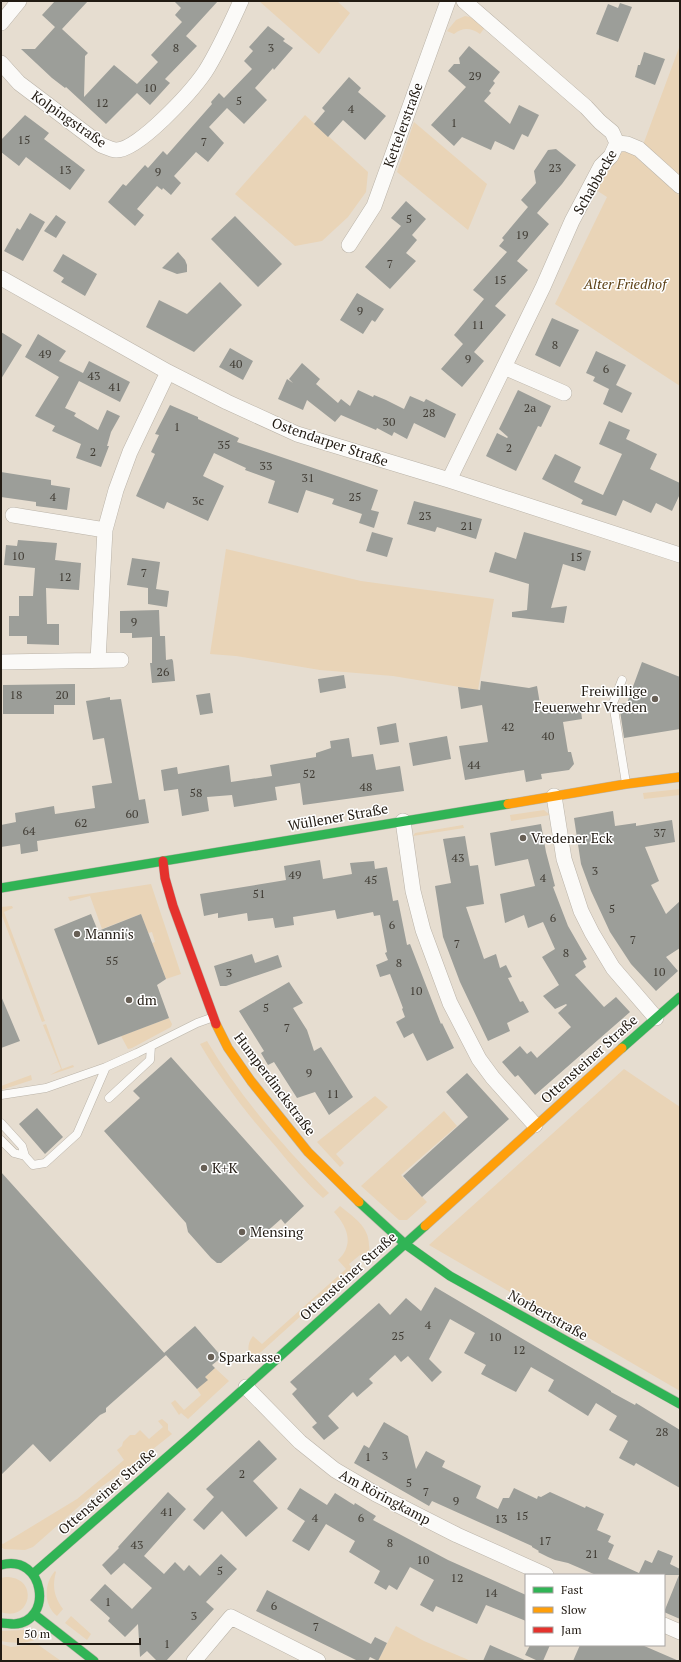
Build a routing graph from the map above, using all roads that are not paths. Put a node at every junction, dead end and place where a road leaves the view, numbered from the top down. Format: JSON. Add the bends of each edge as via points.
{"nodes":[{"id":1,"x":19,"y":1,"type":"edge"},
{"id":2,"x":241,"y":1,"type":"edge"},
{"id":3,"x":448,"y":1,"type":"edge"},
{"id":4,"x":464,"y":1,"type":"edge"},
{"id":5,"x":1,"y":23,"type":"edge"},
{"id":6,"x":1,"y":63,"type":"edge"},
{"id":7,"x":617,"y":143,"type":"junction"},
{"id":8,"x":680,"y":186,"type":"edge"},
{"id":9,"x":349,"y":245,"type":"dead end"},
{"id":10,"x":1,"y":278,"type":"edge"},
{"id":11,"x":504,"y":367,"type":"junction"},
{"id":12,"x":168,"y":372,"type":"junction"},
{"id":13,"x":564,"y":393,"type":"dead end"},
{"id":14,"x":449,"y":480,"type":"junction"},
{"id":15,"x":13,"y":516,"type":"dead end"},
{"id":16,"x":105,"y":530,"type":"junction"},
{"id":17,"x":680,"y":555,"type":"edge"},
{"id":18,"x":98,"y":660,"type":"junction"},
{"id":19,"x":121,"y":660,"type":"dead end"},
{"id":20,"x":1,"y":662,"type":"edge"},
{"id":21,"x":622,"y":680,"type":"dead end"},
{"id":22,"x":680,"y":777,"type":"edge"},
{"id":23,"x":626,"y":784,"type":"junction"},
{"id":24,"x":554,"y":796,"type":"junction"},
{"id":25,"x":403,"y":821,"type":"junction"},
{"id":26,"x":163,"y":861,"type":"junction"},
{"id":27,"x":1,"y":888,"type":"edge"},
{"id":28,"x":680,"y":997,"type":"edge"},
{"id":29,"x":212,"y":1017,"type":"junction"},
{"id":30,"x":656,"y":1018,"type":"junction"},
{"id":31,"x":151,"y":1046,"type":"junction"},
{"id":32,"x":106,"y":1067,"type":"junction"},
{"id":33,"x":1,"y":1095,"type":"edge"},
{"id":34,"x":108,"y":1098,"type":"dead end"},
{"id":35,"x":1,"y":1122,"type":"edge"},
{"id":36,"x":535,"y":1125,"type":"junction"},
{"id":37,"x":1,"y":1140,"type":"edge"},
{"id":38,"x":25,"y":1156,"type":"junction"},
{"id":39,"x":405,"y":1244,"type":"junction"},
{"id":40,"x":246,"y":1387,"type":"junction"},
{"id":41,"x":680,"y":1404,"type":"edge"},
{"id":42,"x":1,"y":1565,"type":"edge"},
{"id":43,"x":33,"y":1574,"type":"junction"},
{"id":44,"x":544,"y":1574,"type":"edge"},
{"id":45,"x":34,"y":1614,"type":"junction"},
{"id":46,"x":1,"y":1623,"type":"edge"},
{"id":47,"x":665,"y":1625,"type":"edge"},
{"id":48,"x":680,"y":1632,"type":"edge"},
{"id":49,"x":94,"y":1661,"type":"edge"},
{"id":50,"x":194,"y":1661,"type":"edge"},
{"id":51,"x":318,"y":1661,"type":"edge"}],
"edges":[{"from":1,"to":5,"type":"street"},
{"from":2,"to":6,"type":"street","name":"Kolpingstraße","via":[[204,73],[185,97],[143,138],[128,148],[116,150],[101,146],[19,83]]},
{"from":3,"to":9,"type":"street","name":"Kettelerstraße","via":[[374,206]]},
{"from":4,"to":7,"type":"street","name":"Schabbecke","via":[[586,107],[612,132]]},
{"from":7,"to":8,"type":"street","via":[[639,149]]},
{"from":7,"to":11,"type":"street","name":"Schabbecke","via":[[611,156],[601,166],[572,221]]},
{"from":10,"to":12,"type":"street","name":"Ostendarper Straße"},
{"from":11,"to":13,"type":"street"},
{"from":11,"to":14,"type":"street","name":"Schabbecke"},
{"from":12,"to":14,"type":"street","name":"Ostendarper Straße","via":[[297,434]]},
{"from":12,"to":16,"type":"street","via":[[130,452]]},
{"from":14,"to":17,"type":"street","name":"Ostendarper Straße"},
{"from":15,"to":16,"type":"street"},
{"from":16,"to":18,"type":"street"},
{"from":18,"to":19,"type":"street"},
{"from":18,"to":20,"type":"street"},
{"from":21,"to":23,"type":"lane","via":[[613,702]]},
{"from":22,"to":23,"type":"street","name":"Wüllener Straße"},
{"from":23,"to":24,"type":"street","name":"Wüllener Straße"},
{"from":24,"to":25,"type":"street","name":"Wüllener Straße"},
{"from":24,"to":30,"type":"street","via":[[564,859],[581,910],[613,968]]},
{"from":25,"to":26,"type":"street","name":"Wüllener Straße"},
{"from":25,"to":36,"type":"street","via":[[413,891],[423,930],[450,1003],[479,1059]]},
{"from":26,"to":27,"type":"street","name":"Wüllener Straße"},
{"from":26,"to":29,"type":"street","name":"Humperdinckstraße","via":[[173,906]]},
{"from":28,"to":30,"type":"street","name":"Ottensteiner Straße"},
{"from":29,"to":31,"type":"lane"},
{"from":29,"to":39,"type":"street","name":"Humperdinckstraße","via":[[228,1048],[251,1081],[308,1152]]},
{"from":30,"to":36,"type":"street","name":"Ottensteiner Straße"},
{"from":31,"to":32,"type":"lane"},
{"from":31,"to":34,"type":"lane","via":[[150,1060]]},
{"from":32,"to":33,"type":"lane","via":[[46,1088]]},
{"from":32,"to":38,"type":"lane","via":[[77,1134],[45,1163],[33,1165]]},
{"from":35,"to":38,"type":"lane","via":[[22,1146]]},
{"from":36,"to":39,"type":"street","name":"Ottensteiner Straße"},
{"from":37,"to":38,"type":"lane","via":[[14,1154]]},
{"from":39,"to":40,"type":"street","name":"Ottensteiner Straße","via":[[254,1377]]},
{"from":39,"to":41,"type":"street","name":"Norbertstraße","via":[[450,1276]]},
{"from":40,"to":43,"type":"street","name":"Ottensteiner Straße"},
{"from":40,"to":44,"type":"street","name":"Am Röringkamp","via":[[300,1442],[335,1470],[457,1535]]},
{"from":42,"to":43,"type":"street","via":[[15,1564],[25,1567]]},
{"from":43,"to":45,"type":"street","via":[[39,1584],[41,1595]]},
{"from":45,"to":46,"type":"street","via":[[18,1624]]},
{"from":45,"to":49,"type":"street"},
{"from":47,"to":48,"type":"street"},
{"from":50,"to":51,"type":"street","via":[[231,1617]]}]}
